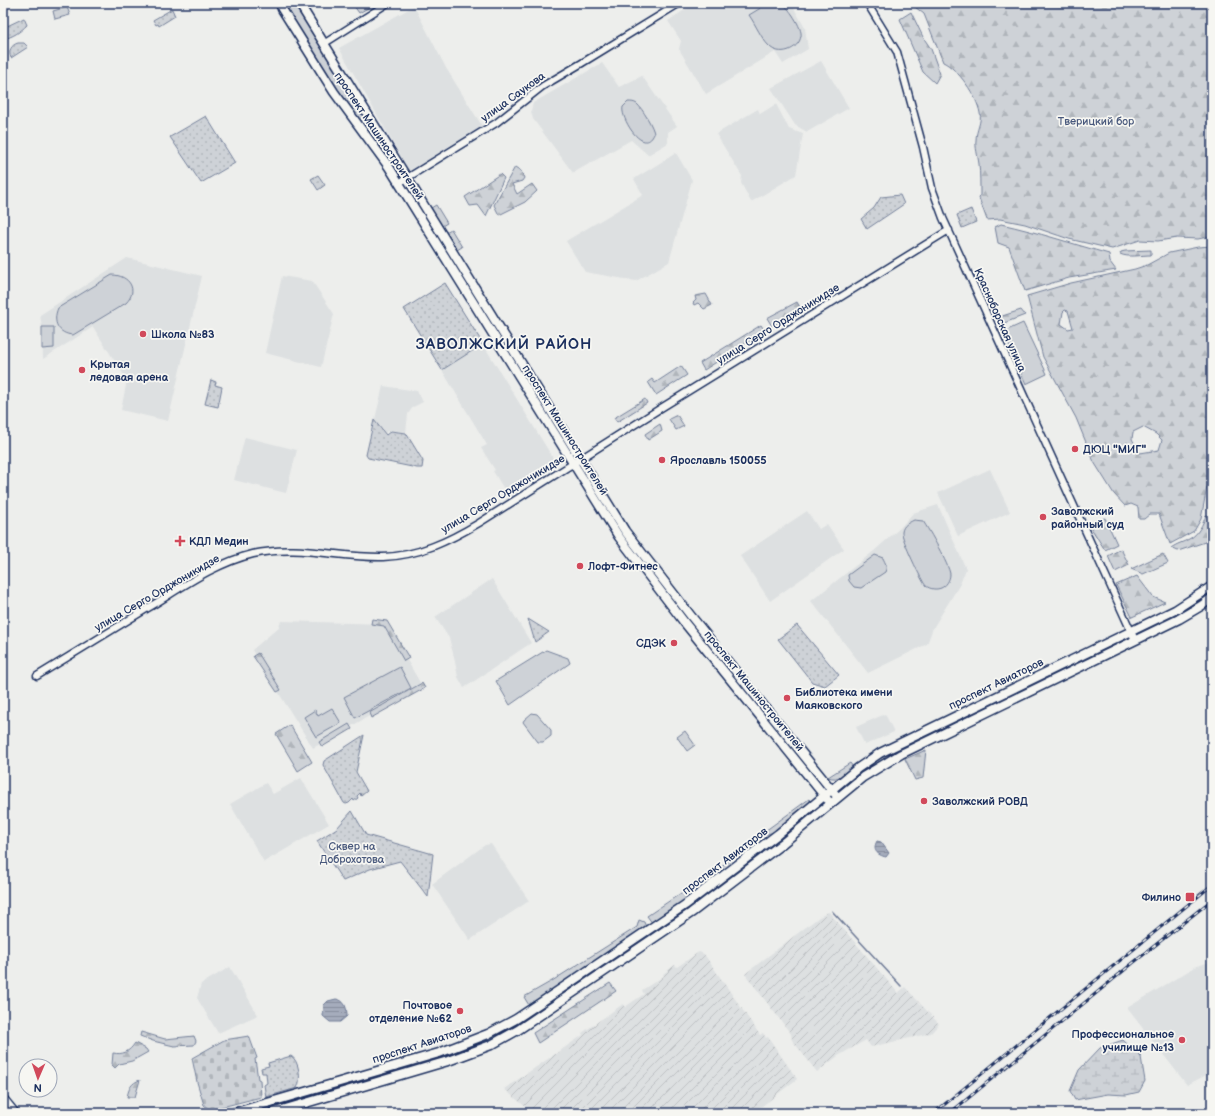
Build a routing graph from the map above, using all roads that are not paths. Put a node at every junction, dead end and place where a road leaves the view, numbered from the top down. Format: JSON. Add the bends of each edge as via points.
{"nodes":[{"id":1,"x":299,"y":3,"type":"edge"},
{"id":2,"x":388,"y":3,"type":"edge"},
{"id":3,"x":680,"y":3,"type":"edge"},
{"id":4,"x":867,"y":3,"type":"edge"},
{"id":5,"x":280,"y":5,"type":"edge"},
{"id":6,"x":325,"y":43,"type":"junction"},
{"id":7,"x":385,"y":142,"type":"junction"},
{"id":8,"x":376,"y":147,"type":"junction"},
{"id":9,"x":406,"y":178,"type":"junction"},
{"id":10,"x":399,"y":183,"type":"junction"},
{"id":11,"x":949,"y":230,"type":"junction"},
{"id":12,"x":581,"y":459,"type":"junction"},
{"id":13,"x":573,"y":464,"type":"junction"},
{"id":14,"x":1212,"y":586,"type":"edge"},
{"id":15,"x":1212,"y":598,"type":"edge"},
{"id":16,"x":1131,"y":631,"type":"junction"},
{"id":17,"x":1135,"y":640,"type":"junction"},
{"id":18,"x":37,"y":676,"type":"dead end"},
{"id":19,"x":831,"y":790,"type":"junction"},
{"id":20,"x":824,"y":796,"type":"junction"},
{"id":21,"x":838,"y":798,"type":"junction"},
{"id":22,"x":831,"y":803,"type":"junction"},
{"id":23,"x":3,"y":1097,"type":"edge"},
{"id":24,"x":16,"y":1113,"type":"edge"},
{"id":25,"x":233,"y":1113,"type":"edge"},
{"id":26,"x":272,"y":1113,"type":"edge"}],
"edges":[{"from":1,"to":6,"type":"main road","name":"проспект Машиностроителей"},
{"from":2,"to":6,"type":"street"},
{"from":3,"to":9,"type":"street","name":"улица Саукова","via":[[543,86],[496,123]]},
{"from":4,"to":11,"type":"street","name":"Красноборская улица","via":[[897,52],[932,188]]},
{"from":5,"to":8,"type":"main road","name":"проспект Машиностроителей","via":[[334,92]]},
{"from":6,"to":7,"type":"main road","name":"проспект Машиностроителей"},
{"from":7,"to":8,"type":"main road"},
{"from":7,"to":9,"type":"main road","name":"проспект Машиностроителей"},
{"from":8,"to":10,"type":"main road","name":"проспект Машиностроителей"},
{"from":9,"to":10,"type":"street","name":"улица Саукова"},
{"from":9,"to":12,"type":"main road","name":"проспект Машиностроителей"},
{"from":10,"to":13,"type":"main road","name":"проспект Машиностроителей"},
{"from":11,"to":12,"type":"street","name":"улица Серго Орджоникидзе"},
{"from":11,"to":16,"type":"street","name":"Красноборская улица"},
{"from":12,"to":13,"type":"street","name":"улица Серго Орджоникидзе"},
{"from":12,"to":19,"type":"main road","name":"проспект Машиностроителей","via":[[651,566]]},
{"from":13,"to":18,"type":"street","name":"улица Серго Орджоникидзе","via":[[470,528],[415,553],[382,557],[281,550],[235,560],[193,580]]},
{"from":13,"to":20,"type":"main road","name":"проспект Машиностроителей","via":[[616,533],[644,571]]},
{"from":14,"to":16,"type":"main road","name":"проспект Авиаторов","via":[[1175,610]]},
{"from":15,"to":17,"type":"main road","name":"проспект Авиаторов","via":[[1179,619]]},
{"from":16,"to":17,"type":"street","name":"Красноборская улица"},
{"from":16,"to":19,"type":"main road","name":"проспект Авиаторов","via":[[880,753]]},
{"from":17,"to":21,"type":"main road","name":"проспект Авиаторов","via":[[901,754],[863,777]]},
{"from":19,"to":20,"type":"main road","name":"проспект Авиаторов"},
{"from":19,"to":21,"type":"main road","name":"проспект Машиностроителей"},
{"from":20,"to":22,"type":"main road","name":"проспект Машиностроителей"},
{"from":20,"to":25,"type":"main road","name":"проспект Авиаторов","via":[[677,911],[543,1002],[500,1028],[439,1053]]},
{"from":21,"to":22,"type":"main road","name":"проспект Авиаторов"},
{"from":22,"to":26,"type":"main road","name":"проспект Авиаторов","via":[[691,913],[518,1030],[490,1045],[448,1061]]},
{"from":23,"to":24,"type":"street"}]}
